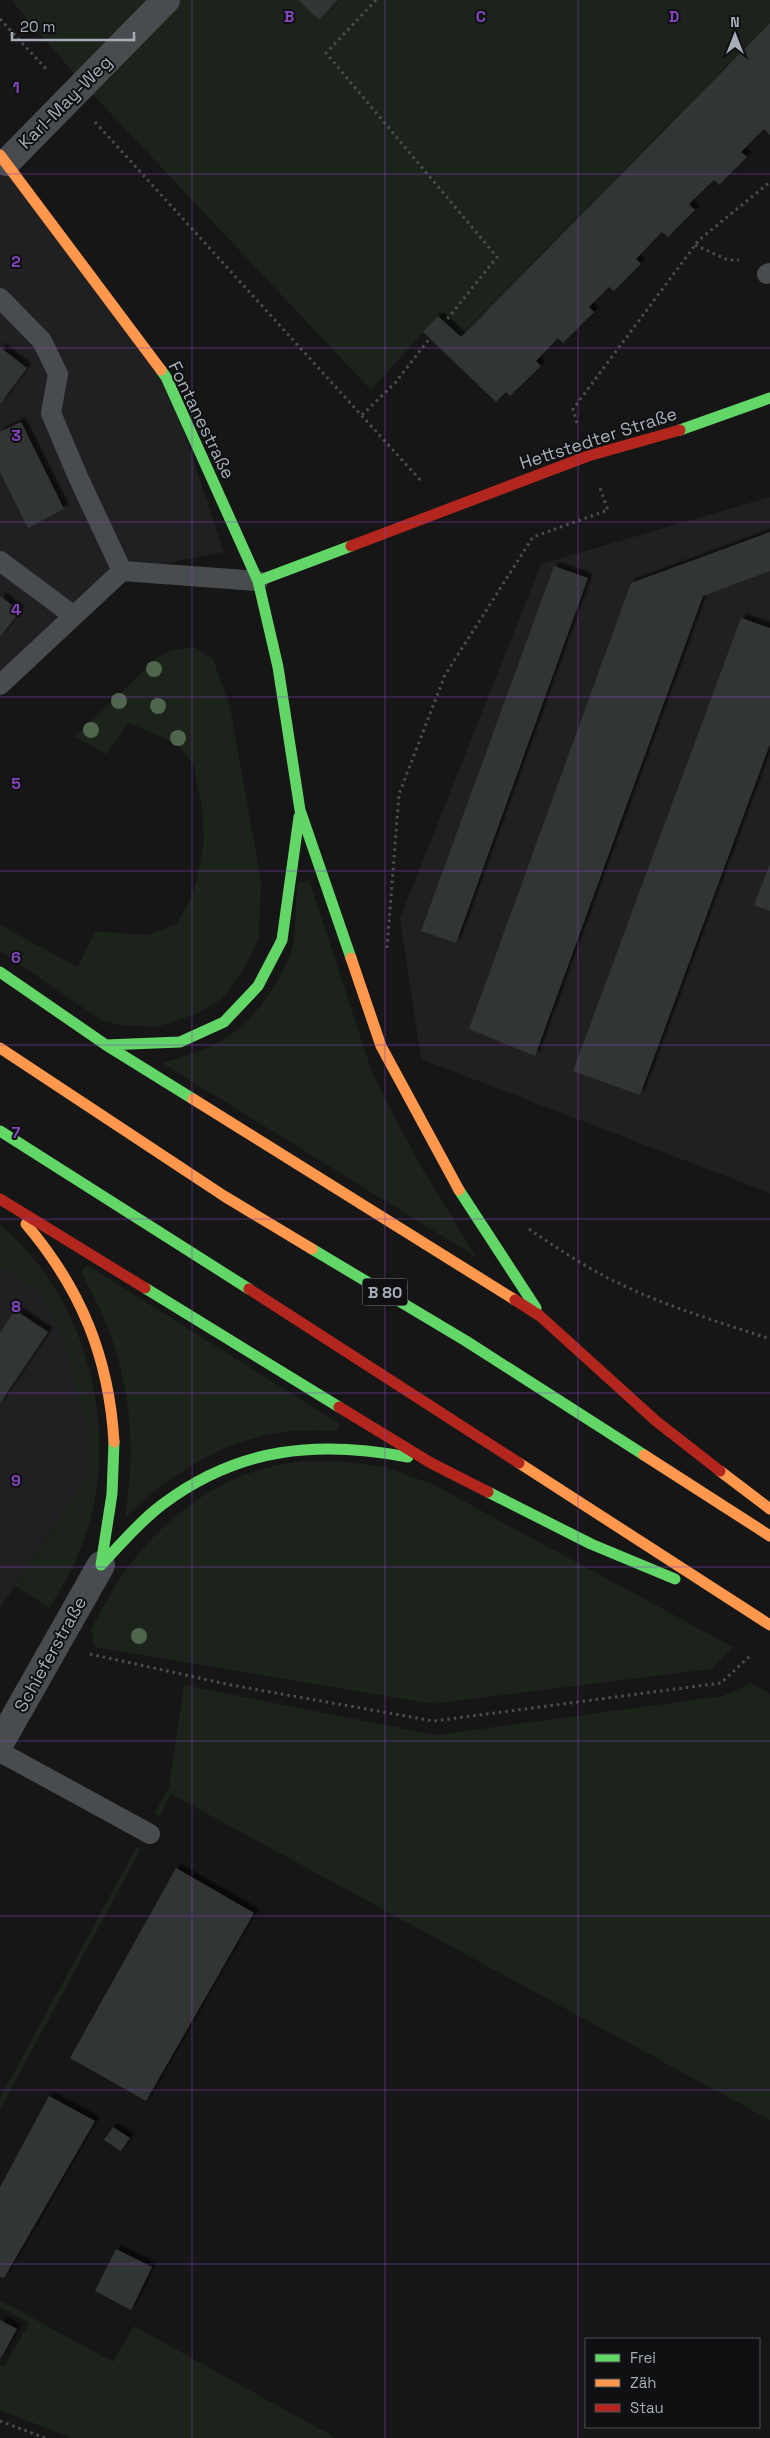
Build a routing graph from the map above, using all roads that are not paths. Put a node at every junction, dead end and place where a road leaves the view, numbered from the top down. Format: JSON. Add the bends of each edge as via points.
{"nodes":[{"id":1,"x":166,"y":0,"type":"edge"},
{"id":2,"x":4,"y":158,"type":"edge"},
{"id":3,"x":0,"y":298,"type":"edge"},
{"id":4,"x":770,"y":398,"type":"edge"},
{"id":5,"x":0,"y":561,"type":"edge"},
{"id":6,"x":122,"y":571,"type":"junction"},
{"id":7,"x":258,"y":582,"type":"junction"},
{"id":8,"x":74,"y":616,"type":"junction"},
{"id":9,"x":0,"y":685,"type":"edge"},
{"id":10,"x":300,"y":810,"type":"junction"},
{"id":11,"x":0,"y":972,"type":"edge"},
{"id":12,"x":106,"y":1045,"type":"junction"},
{"id":13,"x":0,"y":1048,"type":"edge"},
{"id":14,"x":0,"y":1132,"type":"edge"},
{"id":15,"x":4,"y":1201,"type":"edge"},
{"id":16,"x":540,"y":1316,"type":"junction"},
{"id":17,"x":431,"y":1463,"type":"junction"},
{"id":18,"x":770,"y":1508,"type":"edge"},
{"id":19,"x":770,"y":1536,"type":"edge"},
{"id":20,"x":101,"y":1565,"type":"junction"},
{"id":21,"x":738,"y":1604,"type":"junction"},
{"id":22,"x":770,"y":1624,"type":"edge"},
{"id":23,"x":0,"y":1743,"type":"edge"},
{"id":24,"x":0,"y":1752,"type":"edge"},
{"id":25,"x":150,"y":1834,"type":"dead end"}],
"edges":[{"from":1,"to":2,"type":"street","name":"Karl-May-Weg"},
{"from":2,"to":7,"type":"main road","name":"Fontanestraße","via":[[166,377]]},
{"from":3,"to":6,"type":"lane","via":[[42,341],[58,374],[51,413]]},
{"from":4,"to":7,"type":"main road","name":"Hettstedter Straße","via":[[671,433],[588,456]]},
{"from":5,"to":8,"type":"lane"},
{"from":6,"to":7,"type":"lane"},
{"from":6,"to":8,"type":"lane"},
{"from":7,"to":10,"type":"main road","name":"Fontanestraße","via":[[278,666]]},
{"from":8,"to":9,"type":"lane"},
{"from":10,"to":12,"type":"main road","via":[[282,940],[258,986],[224,1022],[180,1042]]},
{"from":10,"to":16,"type":"main road","via":[[381,1046],[460,1193]]},
{"from":11,"to":12,"type":"main road"},
{"from":12,"to":16,"type":"main road"},
{"from":13,"to":19,"type":"main road","number":"B 80","via":[[224,1196],[466,1341]]},
{"from":14,"to":21,"type":"main road","via":[[191,1251]]},
{"from":15,"to":17,"type":"main road"},
{"from":15,"to":20,"type":"main road","via":[[46,1245],[70,1284],[102,1360],[111,1406],[114,1452],[112,1500]]},
{"from":16,"to":18,"type":"main road","via":[[656,1421]]},
{"from":17,"to":20,"type":"main road","via":[[376,1449],[340,1446],[302,1447],[263,1454],[196,1483],[164,1504]]},
{"from":17,"to":21,"type":"main road","via":[[591,1544]]},
{"from":20,"to":23,"type":"street","name":"Schieferstraße"},
{"from":21,"to":22,"type":"main road"},
{"from":24,"to":25,"type":"lane"}]}
